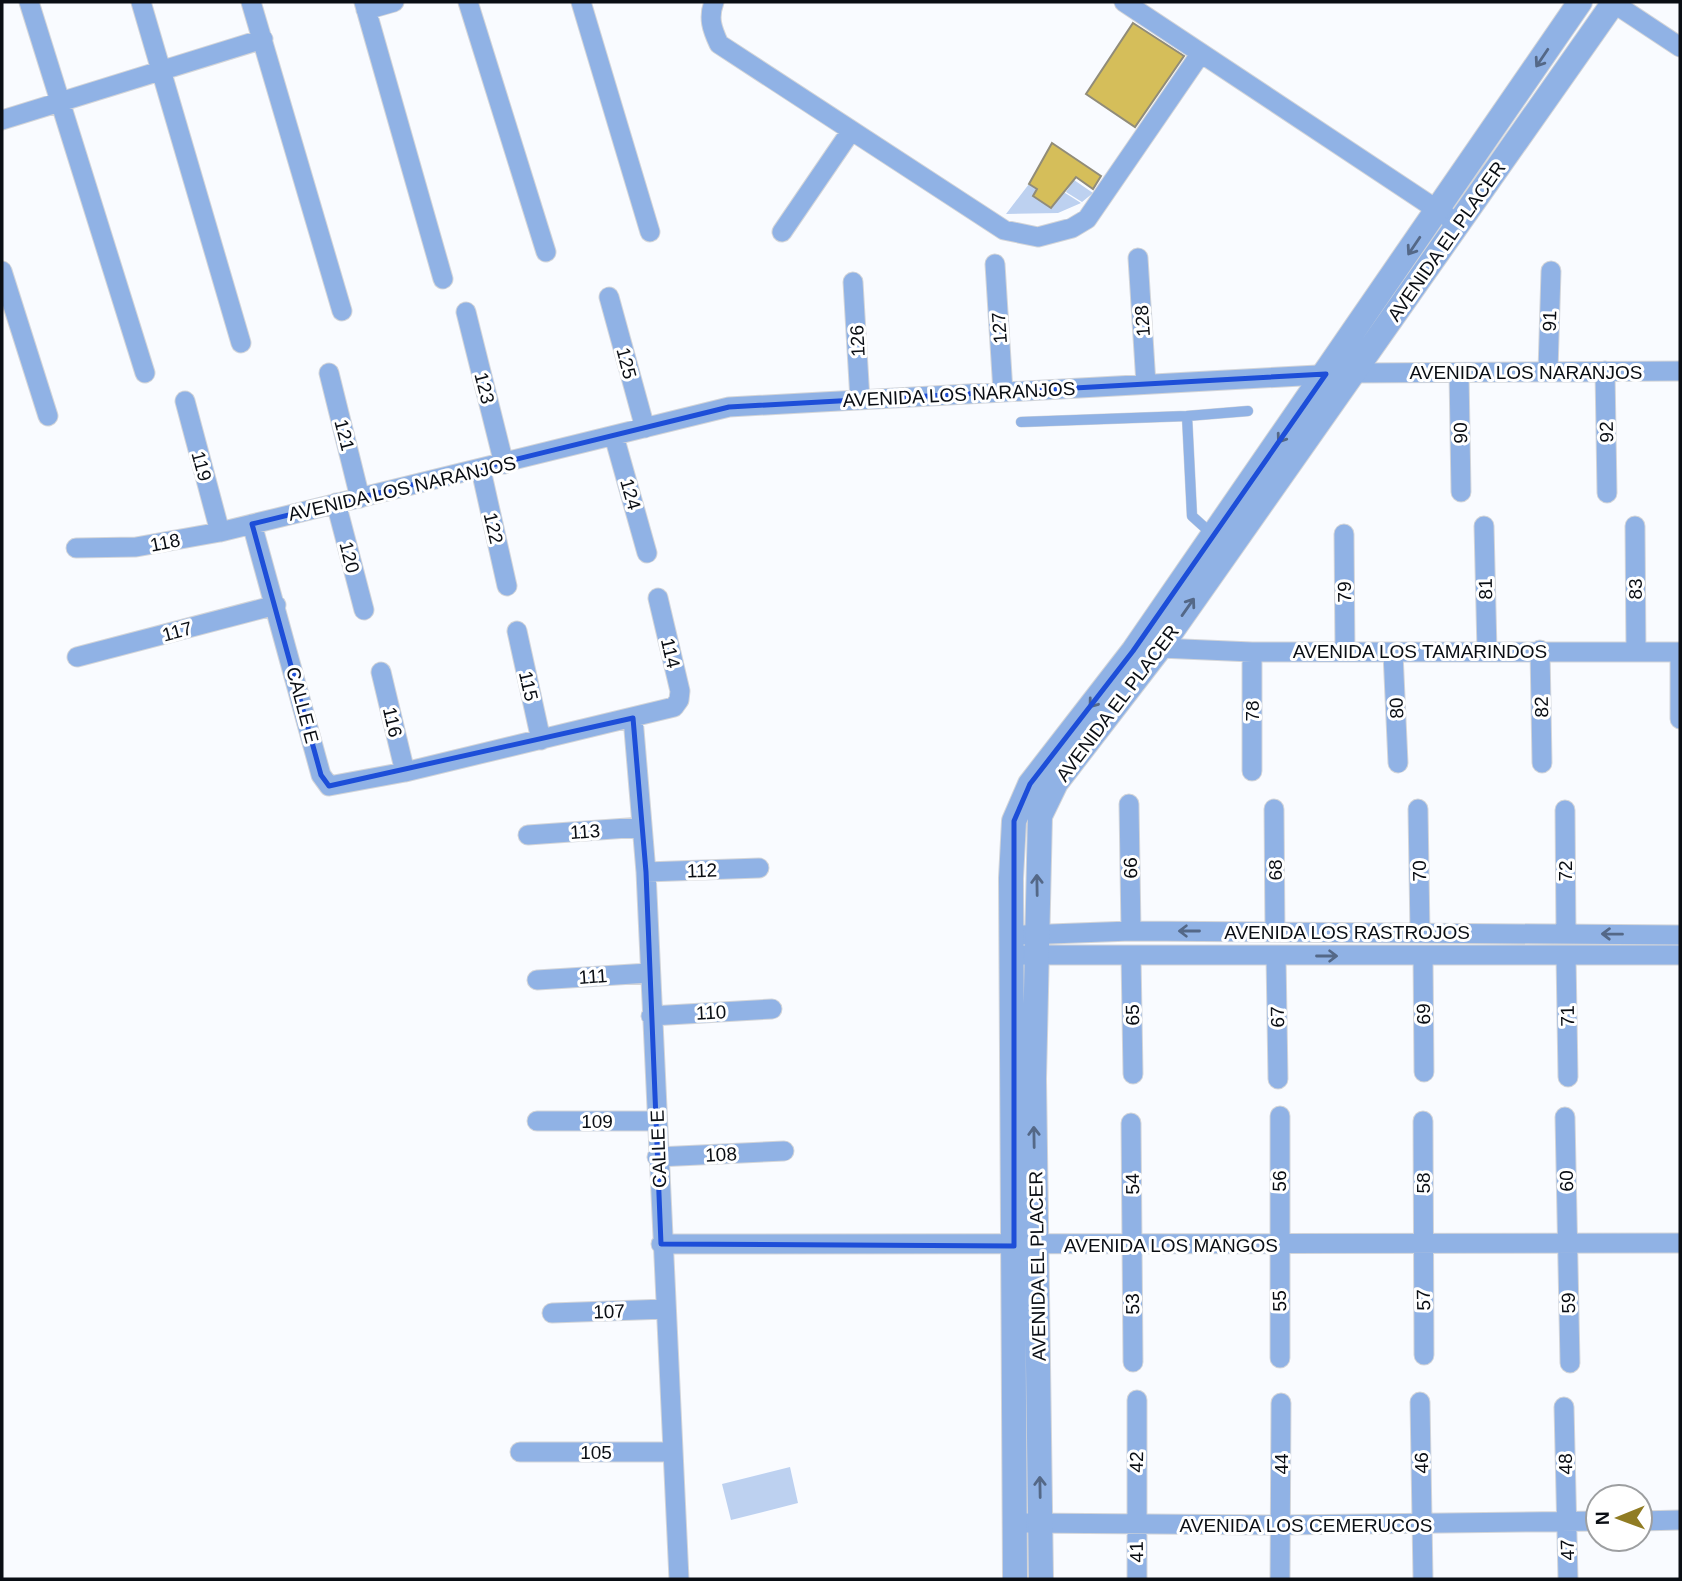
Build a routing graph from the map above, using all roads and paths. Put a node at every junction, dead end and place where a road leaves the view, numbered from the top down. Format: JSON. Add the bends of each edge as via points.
{"nodes":[{"id":1,"x":29,"y":2,"type":"edge"},
{"id":2,"x":141,"y":2,"type":"edge"},
{"id":3,"x":251,"y":2,"type":"edge"},
{"id":4,"x":394,"y":2,"type":"edge"},
{"id":5,"x":468,"y":2,"type":"edge"},
{"id":6,"x":581,"y":2,"type":"edge"},
{"id":7,"x":714,"y":2,"type":"edge"},
{"id":8,"x":1124,"y":2,"type":"edge"},
{"id":9,"x":1580,"y":2,"type":"edge"},
{"id":10,"x":1613,"y":2,"type":"edge"},
{"id":11,"x":365,"y":6,"type":"edge"},
{"id":12,"x":263,"y":39,"type":"junction"},
{"id":13,"x":1680,"y":47,"type":"edge"},
{"id":14,"x":1201,"y":53,"type":"junction"},
{"id":15,"x":162,"y":70,"type":"junction"},
{"id":16,"x":59,"y":102,"type":"junction"},
{"id":17,"x":2,"y":120,"type":"edge"},
{"id":18,"x":851,"y":131,"type":"junction"},
{"id":19,"x":1448,"y":216,"type":"junction"},
{"id":20,"x":650,"y":232,"type":"dead end"},
{"id":21,"x":782,"y":232,"type":"dead end"},
{"id":22,"x":546,"y":252,"type":"dead end"},
{"id":23,"x":1138,"y":258,"type":"dead end"},
{"id":24,"x":995,"y":264,"type":"dead end"},
{"id":25,"x":2,"y":271,"type":"edge"},
{"id":26,"x":1551,"y":271,"type":"dead end"},
{"id":27,"x":443,"y":279,"type":"dead end"},
{"id":28,"x":853,"y":282,"type":"dead end"},
{"id":29,"x":609,"y":297,"type":"dead end"},
{"id":30,"x":342,"y":311,"type":"dead end"},
{"id":31,"x":466,"y":312,"type":"dead end"},
{"id":32,"x":241,"y":343,"type":"dead end"},
{"id":33,"x":1548,"y":371,"type":"junction"},
{"id":34,"x":1605,"y":371,"type":"junction"},
{"id":35,"x":1680,"y":371,"type":"edge"},
{"id":36,"x":145,"y":373,"type":"dead end"},
{"id":37,"x":329,"y":373,"type":"dead end"},
{"id":38,"x":1354,"y":373,"type":"junction"},
{"id":39,"x":1459,"y":373,"type":"junction"},
{"id":40,"x":1325,"y":374,"type":"junction"},
{"id":41,"x":1146,"y":384,"type":"junction"},
{"id":42,"x":1003,"y":392,"type":"junction"},
{"id":43,"x":860,"y":400,"type":"junction"},
{"id":44,"x":185,"y":401,"type":"dead end"},
{"id":45,"x":1248,"y":411,"type":"dead end"},
{"id":46,"x":48,"y":416,"type":"dead end"},
{"id":47,"x":1187,"y":416,"type":"junction"},
{"id":48,"x":1021,"y":422,"type":"dead end"},
{"id":49,"x":645,"y":428,"type":"junction"},
{"id":50,"x":614,"y":436,"type":"junction"},
{"id":51,"x":504,"y":464,"type":"junction"},
{"id":52,"x":481,"y":470,"type":"junction"},
{"id":53,"x":1461,"y":492,"type":"dead end"},
{"id":54,"x":1607,"y":493,"type":"dead end"},
{"id":55,"x":360,"y":498,"type":"junction"},
{"id":56,"x":336,"y":503,"type":"junction"},
{"id":57,"x":252,"y":524,"type":"junction"},
{"id":58,"x":1484,"y":526,"type":"dead end"},
{"id":59,"x":1635,"y":526,"type":"dead end"},
{"id":60,"x":220,"y":531,"type":"junction"},
{"id":61,"x":1344,"y":534,"type":"dead end"},
{"id":62,"x":1213,"y":536,"type":"junction"},
{"id":63,"x":76,"y":548,"type":"dead end"},
{"id":64,"x":648,"y":553,"type":"dead end"},
{"id":65,"x":507,"y":586,"type":"dead end"},
{"id":66,"x":658,"y":598,"type":"dead end"},
{"id":67,"x":276,"y":605,"type":"junction"},
{"id":68,"x":364,"y":610,"type":"dead end"},
{"id":69,"x":517,"y":631,"type":"dead end"},
{"id":70,"x":1160,"y":648,"type":"junction"},
{"id":71,"x":1540,"y":650,"type":"junction"},
{"id":72,"x":1345,"y":651,"type":"junction"},
{"id":73,"x":1487,"y":651,"type":"junction"},
{"id":74,"x":1252,"y":652,"type":"junction"},
{"id":75,"x":1636,"y":652,"type":"junction"},
{"id":76,"x":1680,"y":652,"type":"edge"},
{"id":77,"x":1393,"y":653,"type":"junction"},
{"id":78,"x":77,"y":657,"type":"dead end"},
{"id":79,"x":381,"y":672,"type":"dead end"},
{"id":80,"x":674,"y":707,"type":"joint"},
{"id":81,"x":633,"y":718,"type":"junction"},
{"id":82,"x":1680,"y":719,"type":"edge"},
{"id":83,"x":541,"y":740,"type":"junction"},
{"id":84,"x":1398,"y":763,"type":"dead end"},
{"id":85,"x":1542,"y":763,"type":"dead end"},
{"id":86,"x":1252,"y":771,"type":"dead end"},
{"id":87,"x":405,"y":772,"type":"junction"},
{"id":88,"x":1129,"y":804,"type":"dead end"},
{"id":89,"x":1274,"y":809,"type":"dead end"},
{"id":90,"x":1418,"y":809,"type":"dead end"},
{"id":91,"x":1565,"y":810,"type":"dead end"},
{"id":92,"x":642,"y":827,"type":"junction"},
{"id":93,"x":528,"y":835,"type":"dead end"},
{"id":94,"x":759,"y":869,"type":"dead end"},
{"id":95,"x":646,"y":872,"type":"junction"},
{"id":96,"x":1131,"y":931,"type":"junction"},
{"id":97,"x":1275,"y":932,"type":"junction"},
{"id":98,"x":1420,"y":933,"type":"junction"},
{"id":99,"x":1566,"y":933,"type":"junction"},
{"id":100,"x":1680,"y":935,"type":"edge"},
{"id":101,"x":1026,"y":945,"type":"junction"},
{"id":102,"x":1680,"y":955,"type":"edge"},
{"id":103,"x":1131,"y":956,"type":"junction"},
{"id":104,"x":1276,"y":956,"type":"junction"},
{"id":105,"x":1423,"y":956,"type":"junction"},
{"id":106,"x":1566,"y":956,"type":"junction"},
{"id":107,"x":649,"y":973,"type":"junction"},
{"id":108,"x":537,"y":980,"type":"dead end"},
{"id":109,"x":772,"y":1009,"type":"dead end"},
{"id":110,"x":651,"y":1016,"type":"junction"},
{"id":111,"x":1424,"y":1072,"type":"dead end"},
{"id":112,"x":1133,"y":1074,"type":"dead end"},
{"id":113,"x":1568,"y":1077,"type":"dead end"},
{"id":114,"x":1278,"y":1079,"type":"dead end"},
{"id":115,"x":1280,"y":1116,"type":"dead end"},
{"id":116,"x":1564,"y":1117,"type":"dead end"},
{"id":117,"x":537,"y":1121,"type":"dead end"},
{"id":118,"x":657,"y":1121,"type":"junction"},
{"id":119,"x":1423,"y":1121,"type":"dead end"},
{"id":120,"x":1131,"y":1123,"type":"dead end"},
{"id":121,"x":784,"y":1151,"type":"dead end"},
{"id":122,"x":657,"y":1157,"type":"junction"},
{"id":123,"x":1680,"y":1243,"type":"edge"},
{"id":124,"x":661,"y":1244,"type":"junction"},
{"id":125,"x":1423,"y":1244,"type":"junction"},
{"id":126,"x":1567,"y":1244,"type":"junction"},
{"id":127,"x":1026,"y":1245,"type":"junction"},
{"id":128,"x":1133,"y":1245,"type":"junction"},
{"id":129,"x":1279,"y":1245,"type":"junction"},
{"id":130,"x":666,"y":1309,"type":"junction"},
{"id":131,"x":552,"y":1313,"type":"dead end"},
{"id":132,"x":1424,"y":1355,"type":"dead end"},
{"id":133,"x":1280,"y":1358,"type":"dead end"},
{"id":134,"x":1133,"y":1363,"type":"dead end"},
{"id":135,"x":1570,"y":1363,"type":"dead end"},
{"id":136,"x":1137,"y":1400,"type":"dead end"},
{"id":137,"x":1420,"y":1402,"type":"dead end"},
{"id":138,"x":1281,"y":1403,"type":"dead end"},
{"id":139,"x":1564,"y":1407,"type":"dead end"},
{"id":140,"x":520,"y":1452,"type":"dead end"},
{"id":141,"x":673,"y":1452,"type":"junction"},
{"id":142,"x":1680,"y":1520,"type":"edge"},
{"id":143,"x":1584,"y":1521,"type":"edge"},
{"id":144,"x":1654,"y":1521,"type":"edge"},
{"id":145,"x":1041,"y":1522,"type":"junction"},
{"id":146,"x":1566,"y":1522,"type":"junction"},
{"id":147,"x":1015,"y":1524,"type":"junction"},
{"id":148,"x":1423,"y":1524,"type":"junction"},
{"id":149,"x":1136,"y":1525,"type":"junction"},
{"id":150,"x":1281,"y":1525,"type":"junction"},
{"id":151,"x":679,"y":1579,"type":"edge"},
{"id":152,"x":1015,"y":1579,"type":"edge"},
{"id":153,"x":1041,"y":1579,"type":"edge"},
{"id":154,"x":1137,"y":1579,"type":"edge"},
{"id":155,"x":1280,"y":1579,"type":"edge"},
{"id":156,"x":1423,"y":1579,"type":"edge"},
{"id":157,"x":1568,"y":1579,"type":"edge"}],
"edges":[{"from":1,"to":16,"type":"street"},
{"from":2,"to":15,"type":"street"},
{"from":3,"to":12,"type":"street"},
{"from":4,"to":11,"type":"street"},
{"from":5,"to":22,"type":"street"},
{"from":6,"to":20,"type":"street"},
{"from":7,"to":18,"type":"street","via":[[712,29],[719,44]]},
{"from":8,"to":14,"type":"street"},
{"from":9,"to":19,"type":"street","name":"AVENIDA EL PLACER","one_way":true},
{"from":10,"to":13,"type":"street"},
{"from":10,"to":19,"type":"street","name":"AVENIDA EL PLACER"},
{"from":11,"to":27,"type":"street"},
{"from":12,"to":15,"type":"street"},
{"from":12,"to":30,"type":"street"},
{"from":14,"to":18,"type":"street","via":[[1087,219],[1053,234],[1024,236],[1003,230]]},
{"from":14,"to":19,"type":"street"},
{"from":15,"to":16,"type":"street"},
{"from":15,"to":32,"type":"street"},
{"from":16,"to":17,"type":"street"},
{"from":16,"to":36,"type":"street"},
{"from":18,"to":21,"type":"street"},
{"from":19,"to":38,"type":"street","name":"AVENIDA EL PLACER"},
{"from":19,"to":40,"type":"street","name":"AVENIDA EL PLACER","one_way":true},
{"from":23,"to":41,"type":"street","name":"128"},
{"from":24,"to":42,"type":"street","name":"127"},
{"from":25,"to":46,"type":"street"},
{"from":26,"to":33,"type":"street","name":"91"},
{"from":28,"to":43,"type":"street","name":"126"},
{"from":29,"to":49,"type":"street","name":"125"},
{"from":31,"to":51,"type":"street","name":"123"},
{"from":33,"to":34,"type":"street","name":"AVENIDA LOS NARANJOS"},
{"from":33,"to":39,"type":"street","name":"AVENIDA LOS NARANJOS"},
{"from":34,"to":35,"type":"street","name":"AVENIDA LOS NARANJOS"},
{"from":34,"to":54,"type":"street","name":"92"},
{"from":37,"to":55,"type":"street","name":"121"},
{"from":38,"to":39,"type":"street","name":"AVENIDA LOS NARANJOS"},
{"from":38,"to":40,"type":"street","name":"AVENIDA LOS NARANJOS"},
{"from":70,"to":38,"type":"street","name":"AVENIDA EL PLACER","one_way":true},
{"from":39,"to":53,"type":"street","name":"90"},
{"from":40,"to":41,"type":"street","name":"AVENIDA LOS NARANJOS"},
{"from":40,"to":62,"type":"street","name":"AVENIDA EL PLACER","one_way":true},
{"from":41,"to":42,"type":"street","name":"AVENIDA LOS NARANJOS"},
{"from":42,"to":43,"type":"street","name":"AVENIDA LOS NARANJOS"},
{"from":43,"to":49,"type":"street","name":"AVENIDA LOS NARANJOS","via":[[729,407]]},
{"from":44,"to":60,"type":"street","name":"119"},
{"from":45,"to":47,"type":"lane"},
{"from":47,"to":48,"type":"lane"},
{"from":47,"to":62,"type":"lane","via":[[1192,516]]},
{"from":49,"to":50,"type":"street","name":"AVENIDA LOS NARANJOS"},
{"from":50,"to":51,"type":"street","name":"AVENIDA LOS NARANJOS"},
{"from":50,"to":64,"type":"street","name":"124"},
{"from":51,"to":52,"type":"street","name":"AVENIDA LOS NARANJOS"},
{"from":52,"to":55,"type":"street","name":"AVENIDA LOS NARANJOS"},
{"from":52,"to":65,"type":"street","name":"122"},
{"from":55,"to":56,"type":"street","name":"AVENIDA LOS NARANJOS"},
{"from":56,"to":57,"type":"street","name":"AVENIDA LOS NARANJOS"},
{"from":56,"to":68,"type":"street","name":"120"},
{"from":57,"to":60,"type":"street","name":"118"},
{"from":57,"to":67,"type":"street","name":"CALLE E"},
{"from":58,"to":73,"type":"street","name":"81"},
{"from":59,"to":75,"type":"street","name":"83"},
{"from":60,"to":63,"type":"street","name":"118","via":[[127,548]]},
{"from":61,"to":72,"type":"street","name":"79"},
{"from":62,"to":101,"type":"street","name":"AVENIDA EL PLACER","one_way":true,"via":[[1133,651],[1030,784],[1014,821],[1011,878]]},
{"from":66,"to":80,"type":"street","name":"114","via":[[680,691]]},
{"from":67,"to":78,"type":"street","name":"117"},
{"from":67,"to":87,"type":"street","name":"CALLE E","via":[[323,782],[339,787]]},
{"from":69,"to":83,"type":"street","name":"115"},
{"from":70,"to":74,"type":"street","name":"AVENIDA LOS TAMARINDOS"},
{"from":101,"to":70,"type":"street","name":"AVENIDA EL PLACER","one_way":true,"via":[[1040,816],[1056,783]]},
{"from":71,"to":73,"type":"street","name":"AVENIDA LOS TAMARINDOS"},
{"from":71,"to":75,"type":"street","name":"AVENIDA LOS TAMARINDOS"},
{"from":71,"to":85,"type":"street","name":"82"},
{"from":72,"to":74,"type":"street","name":"AVENIDA LOS TAMARINDOS"},
{"from":72,"to":77,"type":"street","name":"AVENIDA LOS TAMARINDOS"},
{"from":73,"to":77,"type":"street","name":"AVENIDA LOS TAMARINDOS"},
{"from":74,"to":86,"type":"street","name":"78"},
{"from":75,"to":76,"type":"street","name":"AVENIDA LOS TAMARINDOS"},
{"from":76,"to":82,"type":"street"},
{"from":77,"to":84,"type":"street","name":"80"},
{"from":79,"to":87,"type":"street","name":"116"},
{"from":80,"to":81,"type":"street","name":"CALLE E"},
{"from":81,"to":83,"type":"street","name":"CALLE E"},
{"from":81,"to":92,"type":"street","name":"CALLE E"},
{"from":83,"to":87,"type":"street","name":"CALLE E"},
{"from":88,"to":96,"type":"street","name":"66"},
{"from":89,"to":97,"type":"street","name":"68"},
{"from":90,"to":98,"type":"street","name":"70"},
{"from":91,"to":99,"type":"street","name":"72"},
{"from":92,"to":93,"type":"street","name":"113"},
{"from":92,"to":95,"type":"street","name":"CALLE E"},
{"from":94,"to":95,"type":"street","name":"112"},
{"from":95,"to":107,"type":"street","name":"CALLE E"},
{"from":97,"to":96,"type":"street","name":"AVENIDA LOS RASTROJOS","one_way":true},
{"from":96,"to":101,"type":"street","name":"AVENIDA LOS RASTROJOS"},
{"from":97,"to":98,"type":"street","name":"AVENIDA LOS RASTROJOS"},
{"from":98,"to":99,"type":"street","name":"AVENIDA LOS RASTROJOS"},
{"from":100,"to":99,"type":"street","name":"AVENIDA LOS RASTROJOS","one_way":true},
{"from":101,"to":103,"type":"street","name":"AVENIDA LOS RASTROJOS"},
{"from":101,"to":127,"type":"street","name":"AVENIDA EL PLACER"},
{"from":102,"to":106,"type":"street","name":"AVENIDA LOS RASTROJOS"},
{"from":103,"to":104,"type":"street","name":"AVENIDA LOS RASTROJOS"},
{"from":103,"to":112,"type":"street","name":"65"},
{"from":104,"to":105,"type":"street","name":"AVENIDA LOS RASTROJOS","one_way":true},
{"from":104,"to":114,"type":"street","name":"67"},
{"from":105,"to":106,"type":"street","name":"AVENIDA LOS RASTROJOS"},
{"from":105,"to":111,"type":"street","name":"69"},
{"from":106,"to":113,"type":"street","name":"71"},
{"from":107,"to":108,"type":"street","name":"111"},
{"from":107,"to":110,"type":"street","name":"CALLE E"},
{"from":109,"to":110,"type":"street","name":"110"},
{"from":110,"to":118,"type":"street","name":"CALLE E"},
{"from":115,"to":129,"type":"street","name":"56"},
{"from":116,"to":126,"type":"street","name":"60"},
{"from":117,"to":118,"type":"street","name":"109"},
{"from":118,"to":122,"type":"street","name":"CALLE E"},
{"from":119,"to":125,"type":"street","name":"58"},
{"from":120,"to":128,"type":"street","name":"54"},
{"from":121,"to":122,"type":"street","name":"108"},
{"from":122,"to":124,"type":"street","name":"CALLE E"},
{"from":123,"to":126,"type":"street","name":"AVENIDA LOS MANGOS"},
{"from":124,"to":127,"type":"street","name":"AVENIDA LOS MANGOS"},
{"from":124,"to":130,"type":"street","name":"CALLE E"},
{"from":125,"to":126,"type":"street","name":"AVENIDA LOS MANGOS"},
{"from":125,"to":129,"type":"street","name":"AVENIDA LOS MANGOS"},
{"from":125,"to":132,"type":"street","name":"57"},
{"from":126,"to":135,"type":"street","name":"59"},
{"from":127,"to":128,"type":"street","name":"AVENIDA LOS MANGOS"},
{"from":145,"to":127,"type":"street","name":"AVENIDA EL PLACER","one_way":true},
{"from":127,"to":147,"type":"street","name":"AVENIDA EL PLACER"},
{"from":128,"to":129,"type":"street","name":"AVENIDA LOS MANGOS"},
{"from":128,"to":134,"type":"street","name":"53"},
{"from":129,"to":133,"type":"street","name":"55"},
{"from":130,"to":131,"type":"street","name":"107"},
{"from":130,"to":141,"type":"street","name":"CALLE E"},
{"from":136,"to":149,"type":"street","name":"42"},
{"from":137,"to":148,"type":"street","name":"46"},
{"from":138,"to":150,"type":"street","name":"44"},
{"from":139,"to":146,"type":"street","name":"48"},
{"from":140,"to":141,"type":"street","name":"105"},
{"from":141,"to":151,"type":"street","name":"CALLE E"},
{"from":142,"to":144,"type":"street"},
{"from":143,"to":146,"type":"street","name":"AVENIDA LOS CEMERUCOS"},
{"from":145,"to":147,"type":"street","name":"AVENIDA LOS CEMERUCOS"},
{"from":145,"to":149,"type":"street","name":"AVENIDA LOS CEMERUCOS"},
{"from":145,"to":153,"type":"street","name":"AVENIDA EL PLACER"},
{"from":146,"to":148,"type":"street","name":"AVENIDA LOS CEMERUCOS"},
{"from":146,"to":157,"type":"street","name":"47"},
{"from":147,"to":152,"type":"street","name":"AVENIDA EL PLACER"},
{"from":148,"to":150,"type":"street","name":"AVENIDA LOS CEMERUCOS"},
{"from":148,"to":156,"type":"street","name":"46"},
{"from":149,"to":150,"type":"street","name":"AVENIDA LOS CEMERUCOS"},
{"from":149,"to":154,"type":"street","name":"41"},
{"from":150,"to":155,"type":"street","name":"44"}]}
